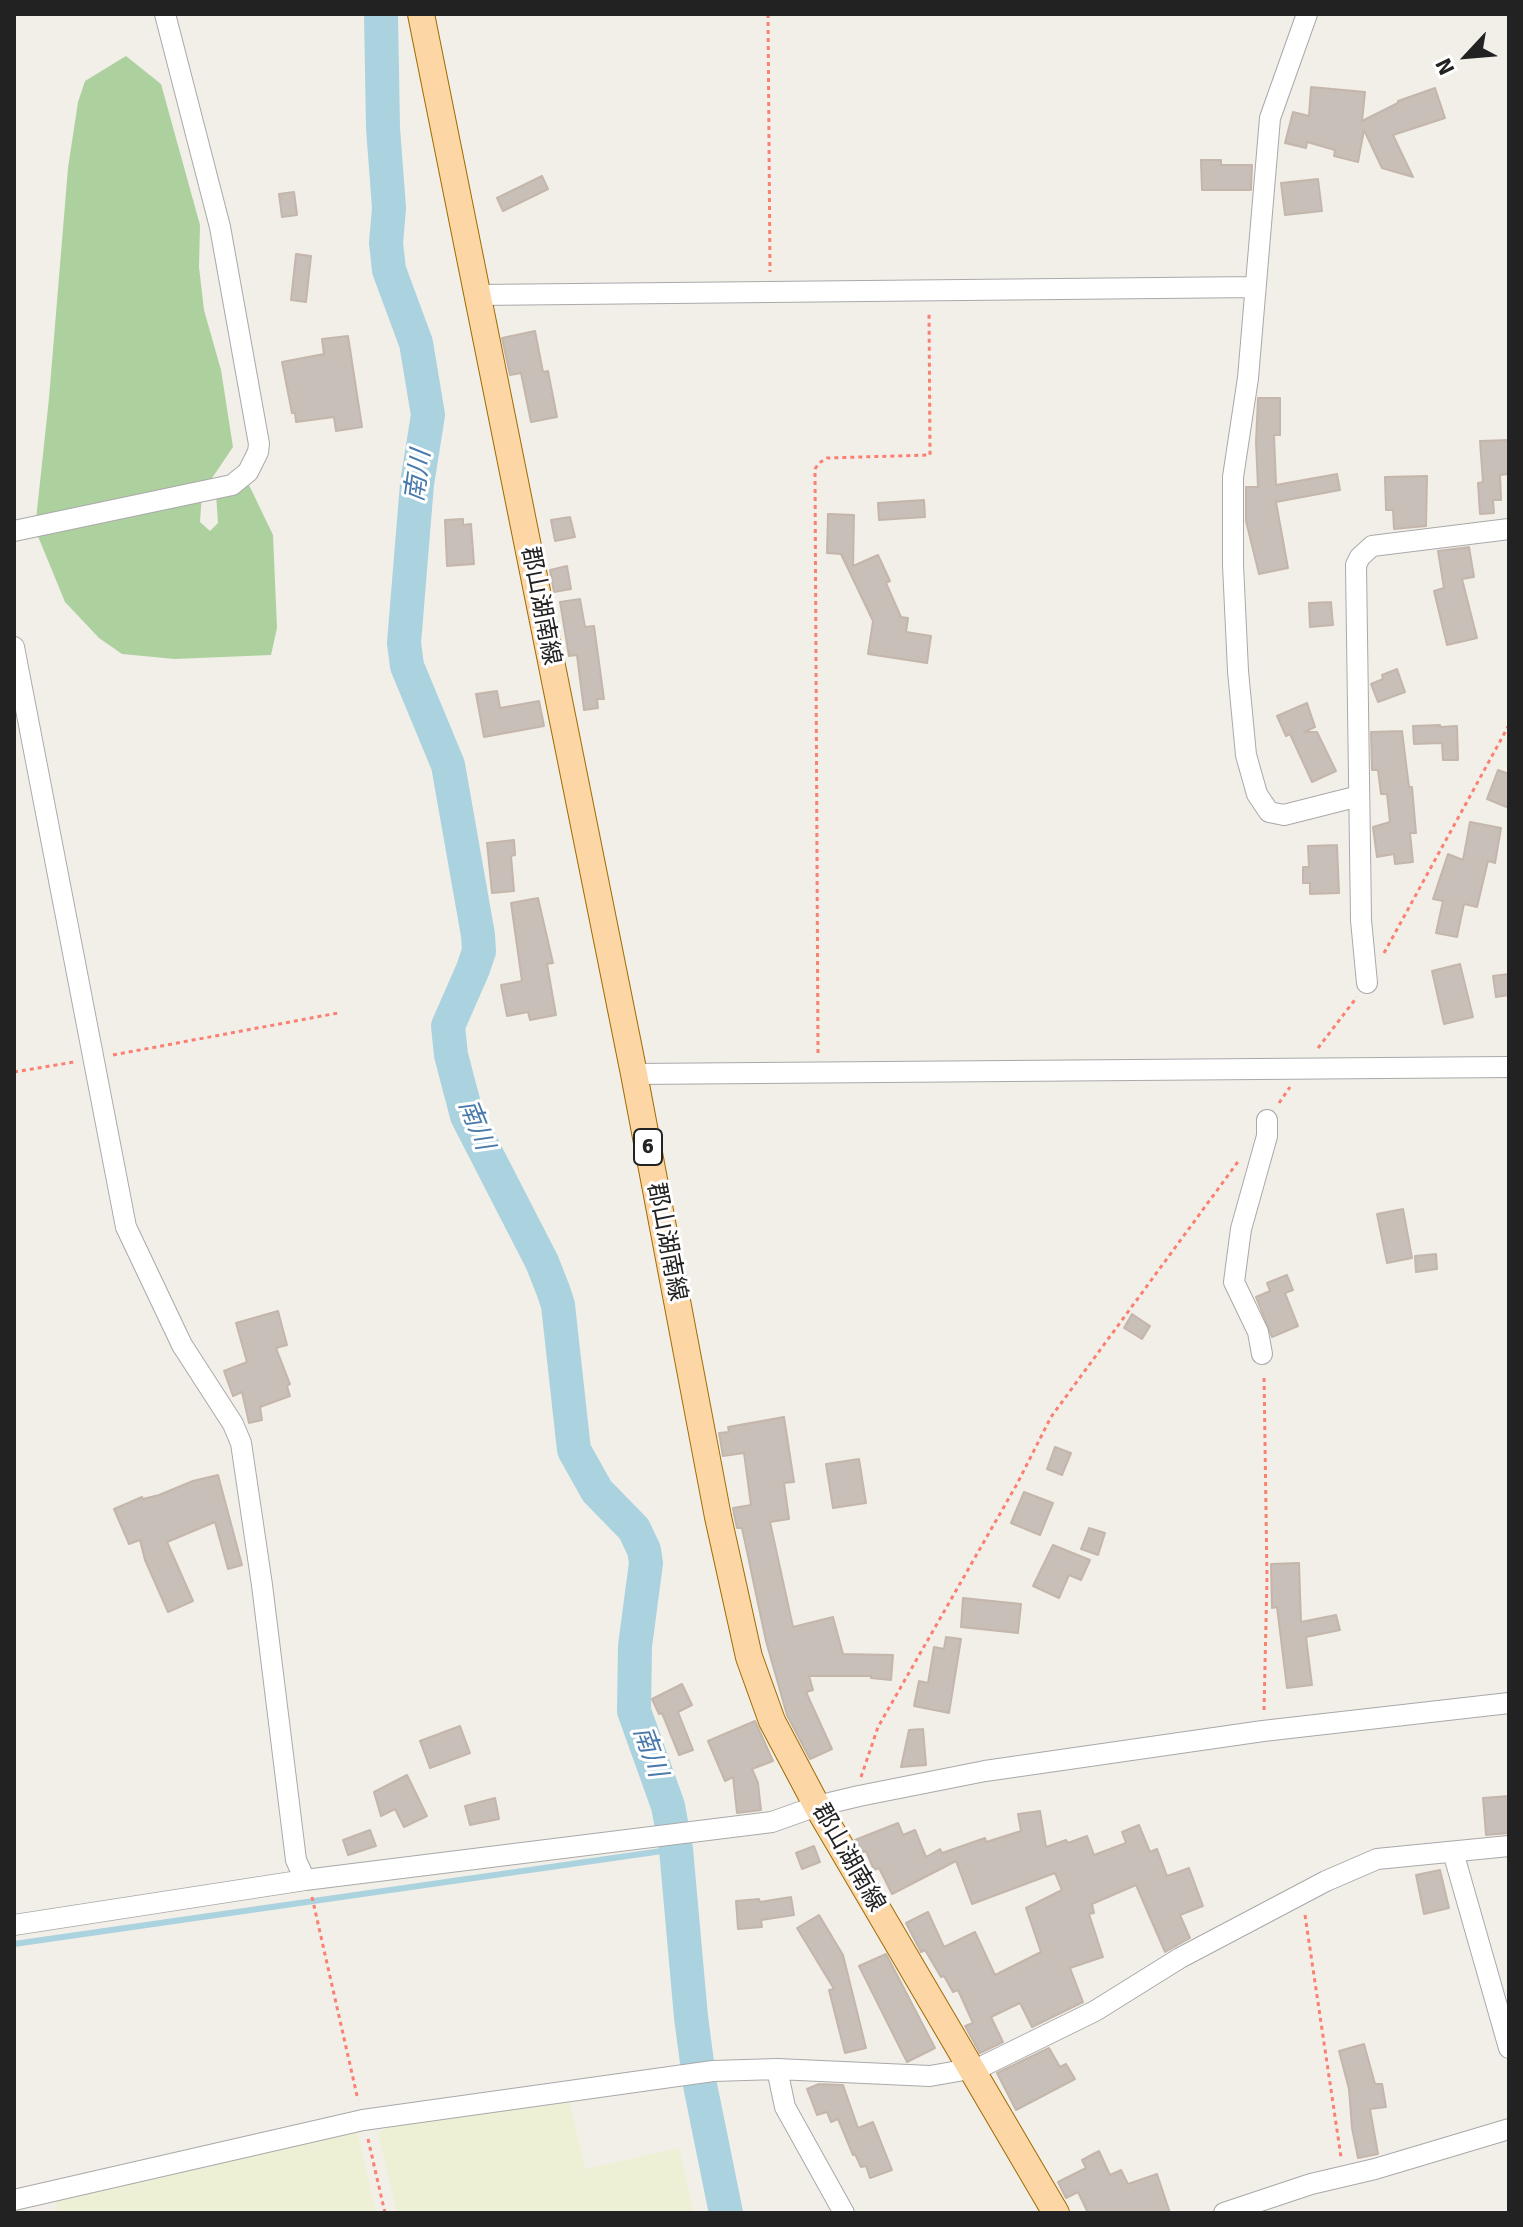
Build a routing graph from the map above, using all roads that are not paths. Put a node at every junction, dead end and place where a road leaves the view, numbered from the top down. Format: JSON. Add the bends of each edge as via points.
{"nodes":[{"id":1,"x":165,"y":14,"type":"edge"},
{"id":2,"x":421,"y":14,"type":"edge"},
{"id":3,"x":1307,"y":14,"type":"edge"},
{"id":4,"x":1255,"y":287,"type":"junction"},
{"id":5,"x":477,"y":295,"type":"junction"},
{"id":6,"x":1509,"y":529,"type":"edge"},
{"id":7,"x":14,"y":531,"type":"edge"},
{"id":8,"x":14,"y":647,"type":"edge"},
{"id":9,"x":1359,"y":796,"type":"junction"},
{"id":10,"x":1367,"y":983,"type":"road end"},
{"id":11,"x":1509,"y":1067,"type":"edge"},
{"id":12,"x":634,"y":1074,"type":"junction"},
{"id":13,"x":1267,"y":1120,"type":"road end"},
{"id":14,"x":1262,"y":1354,"type":"road end"},
{"id":15,"x":1509,"y":1703,"type":"edge"},
{"id":16,"x":817,"y":1806,"type":"junction"},
{"id":17,"x":1509,"y":1846,"type":"edge"},
{"id":18,"x":1453,"y":1852,"type":"junction"},
{"id":19,"x":305,"y":1880,"type":"junction"},
{"id":20,"x":14,"y":1925,"type":"edge"},
{"id":21,"x":1509,"y":2048,"type":"edge"},
{"id":22,"x":969,"y":2068,"type":"junction"},
{"id":23,"x":777,"y":2069,"type":"junction"},
{"id":24,"x":1509,"y":2129,"type":"edge"},
{"id":25,"x":14,"y":2200,"type":"edge"},
{"id":26,"x":1050,"y":2211,"type":"edge"},
{"id":27,"x":844,"y":2213,"type":"edge"},
{"id":28,"x":1224,"y":2213,"type":"edge"}],
"edges":[{"from":1,"to":7,"type":"street","via":[[220,227],[258,452],[248,472],[232,485]]},
{"from":2,"to":5,"type":"main road","name":"郡山湖南線","number":"6"},
{"from":3,"to":4,"type":"street","via":[[1270,118]]},
{"from":4,"to":5,"type":"street"},
{"from":4,"to":9,"type":"street","via":[[1233,477],[1242,736],[1257,794],[1269,812],[1284,815]]},
{"from":5,"to":12,"type":"main road","name":"郡山湖南線","number":"6"},
{"from":6,"to":9,"type":"street","via":[[1372,546],[1360,557],[1355,574]]},
{"from":8,"to":19,"type":"street","via":[[126,1227],[182,1345],[241,1443],[296,1860]]},
{"from":9,"to":10,"type":"street"},
{"from":11,"to":12,"type":"street"},
{"from":12,"to":16,"type":"main road","name":"郡山湖南線","number":"6","via":[[749,1657],[772,1721]]},
{"from":13,"to":14,"type":"street","via":[[1234,1282],[1258,1332]]},
{"from":15,"to":16,"type":"street","via":[[985,1771]]},
{"from":16,"to":19,"type":"street","via":[[772,1822]]},
{"from":16,"to":22,"type":"main road","name":"郡山湖南線","number":"6"},
{"from":17,"to":18,"type":"street"},
{"from":18,"to":21,"type":"street"},
{"from":18,"to":22,"type":"street","via":[[1377,1859],[1180,1958],[1095,2011],[988,2065]]},
{"from":19,"to":20,"type":"street"},
{"from":22,"to":23,"type":"street","via":[[930,2076]]},
{"from":22,"to":26,"type":"main road","name":"郡山湖南線","number":"6"},
{"from":23,"to":25,"type":"street","via":[[713,2071],[363,2120]]},
{"from":23,"to":27,"type":"street","via":[[785,2107]]},
{"from":24,"to":28,"type":"street"}]}
